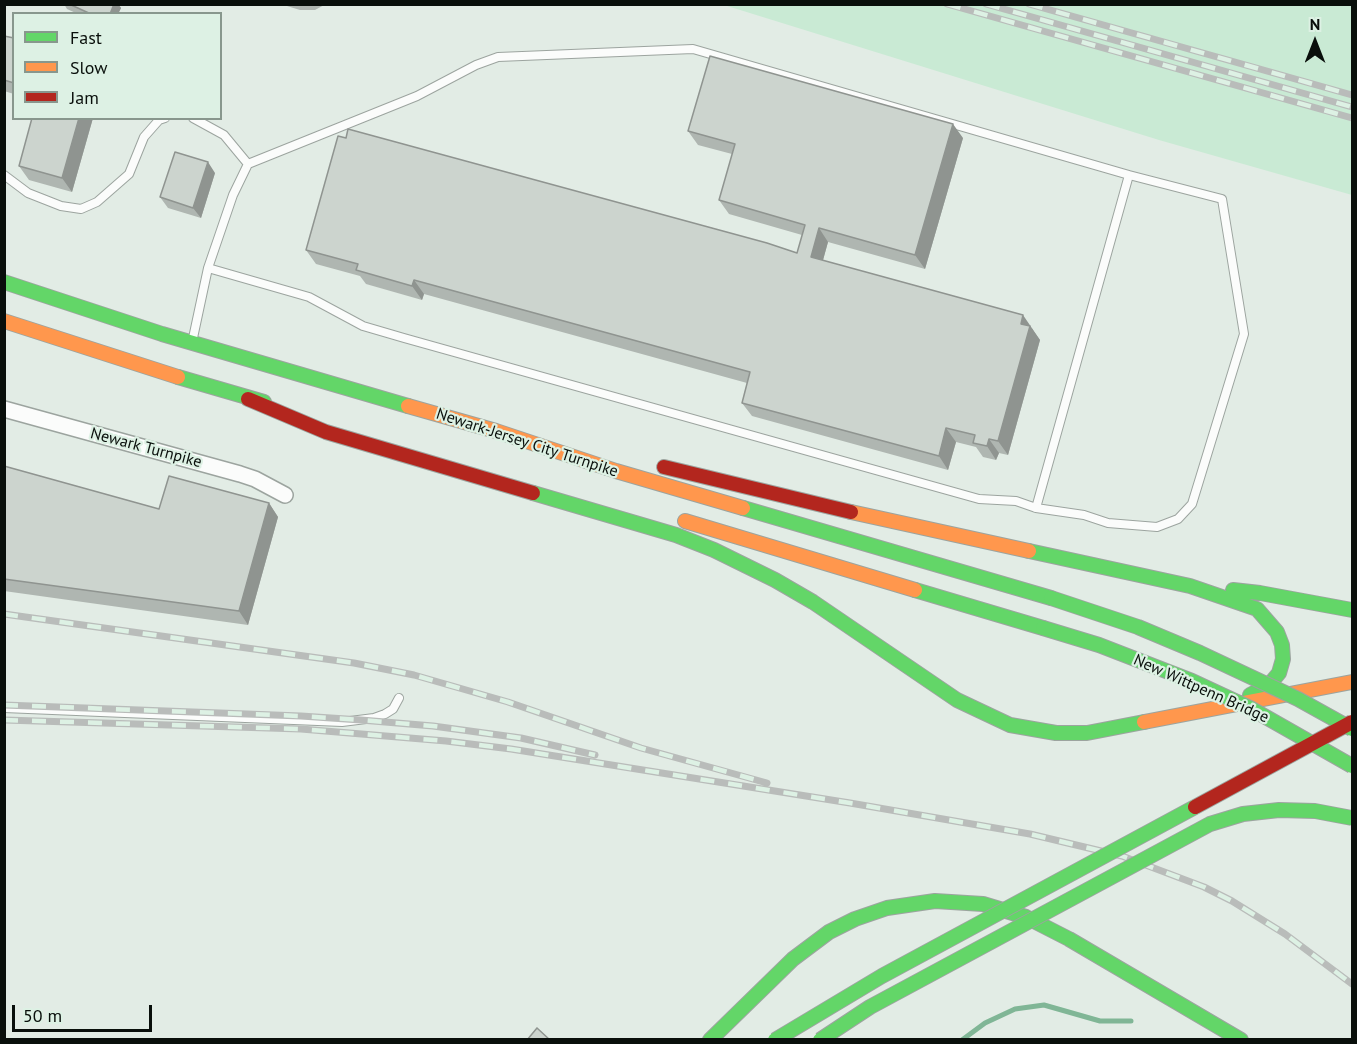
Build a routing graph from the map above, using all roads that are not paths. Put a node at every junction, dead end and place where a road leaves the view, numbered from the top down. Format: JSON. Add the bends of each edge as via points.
{"nodes":[{"id":1,"x":159,"y":120,"type":"edge"},
{"id":2,"x":197,"y":120,"type":"edge"},
{"id":3,"x":248,"y":164,"type":"junction"},
{"id":4,"x":4,"y":175,"type":"edge"},
{"id":5,"x":1129,"y":175,"type":"junction"},
{"id":6,"x":208,"y":268,"type":"junction"},
{"id":7,"x":4,"y":282,"type":"edge"},
{"id":8,"x":4,"y":321,"type":"edge"},
{"id":9,"x":192,"y":343,"type":"junction"},
{"id":10,"x":248,"y":399,"type":"junction"},
{"id":11,"x":4,"y":409,"type":"edge"},
{"id":12,"x":329,"y":417,"type":"dead end"},
{"id":13,"x":496,"y":431,"type":"junction"},
{"id":14,"x":609,"y":454,"type":"dead end"},
{"id":15,"x":655,"y":465,"type":"dead end"},
{"id":16,"x":285,"y":495,"type":"dead end"},
{"id":17,"x":1036,"y":508,"type":"junction"},
{"id":18,"x":671,"y":517,"type":"dead end"},
{"id":19,"x":1190,"y":586,"type":"junction"},
{"id":20,"x":1052,"y":598,"type":"joint"},
{"id":21,"x":1353,"y":610,"type":"edge"},
{"id":22,"x":1353,"y":682,"type":"edge"},
{"id":23,"x":399,"y":698,"type":"dead end"},
{"id":24,"x":4,"y":708,"type":"edge"},
{"id":25,"x":1200,"y":710,"type":"junction"},
{"id":26,"x":1353,"y":722,"type":"edge"},
{"id":27,"x":1353,"y":729,"type":"edge"},
{"id":28,"x":1353,"y":766,"type":"edge"},
{"id":29,"x":1353,"y":818,"type":"edge"},
{"id":30,"x":710,"y":1040,"type":"edge"},
{"id":31,"x":775,"y":1040,"type":"edge"},
{"id":32,"x":820,"y":1040,"type":"edge"},
{"id":33,"x":1241,"y":1040,"type":"edge"}],
"edges":[{"from":1,"to":4,"type":"lane","via":[[144,137],[129,174],[97,202],[81,209],[61,206],[28,192]]},
{"from":2,"to":3,"type":"lane","via":[[224,135]]},
{"from":3,"to":5,"type":"lane","via":[[417,96],[498,57],[693,49]]},
{"from":3,"to":6,"type":"lane"},
{"from":5,"to":17,"type":"lane"},
{"from":5,"to":17,"type":"lane","via":[[1222,199],[1244,334],[1192,504],[1178,519],[1157,527],[1108,523]]},
{"from":6,"to":9,"type":"lane"},
{"from":6,"to":17,"type":"lane","via":[[309,297],[363,326],[404,338],[979,499],[1016,501]]},
{"from":7,"to":9,"type":"highway","name":"Newark-Jersey City Turnpike"},
{"from":8,"to":10,"type":"highway"},
{"from":9,"to":13,"type":"highway","name":"Newark-Jersey City Turnpike"},
{"from":10,"to":12,"type":"highway"},
{"from":10,"to":25,"type":"highway","via":[[326,432],[714,550],[813,602],[957,700],[1010,725],[1056,733],[1087,733]]},
{"from":11,"to":16,"type":"street","name":"Newark Turnpike","via":[[240,474]]},
{"from":13,"to":14,"type":"highway"},
{"from":13,"to":20,"type":"highway","name":"Newark-Jersey City Turnpike","via":[[616,471]]},
{"from":15,"to":19,"type":"highway","via":[[897,523]]},
{"from":18,"to":28,"type":"highway","name":"New Wittpenn Bridge","bridge":true,"via":[[1109,649],[1192,681]]},
{"from":19,"to":21,"type":"highway","via":[[1260,593]]},
{"from":19,"to":25,"type":"highway","via":[[1257,609],[1277,632],[1283,652],[1279,673],[1265,689]]},
{"from":20,"to":27,"type":"highway","name":"New Wittpenn Bridge","bridge":true,"via":[[1138,627],[1216,660]]},
{"from":22,"to":25,"type":"highway"},
{"from":23,"to":24,"type":"lane","via":[[385,714],[342,722]]},
{"from":26,"to":31,"type":"highway","bridge":true,"via":[[882,976]]},
{"from":29,"to":32,"type":"highway","bridge":true,"via":[[1279,810],[1243,814],[1210,824],[909,986]]},
{"from":30,"to":33,"type":"highway","via":[[794,958],[829,932],[887,908],[951,901],[999,908],[1041,924]]}]}
